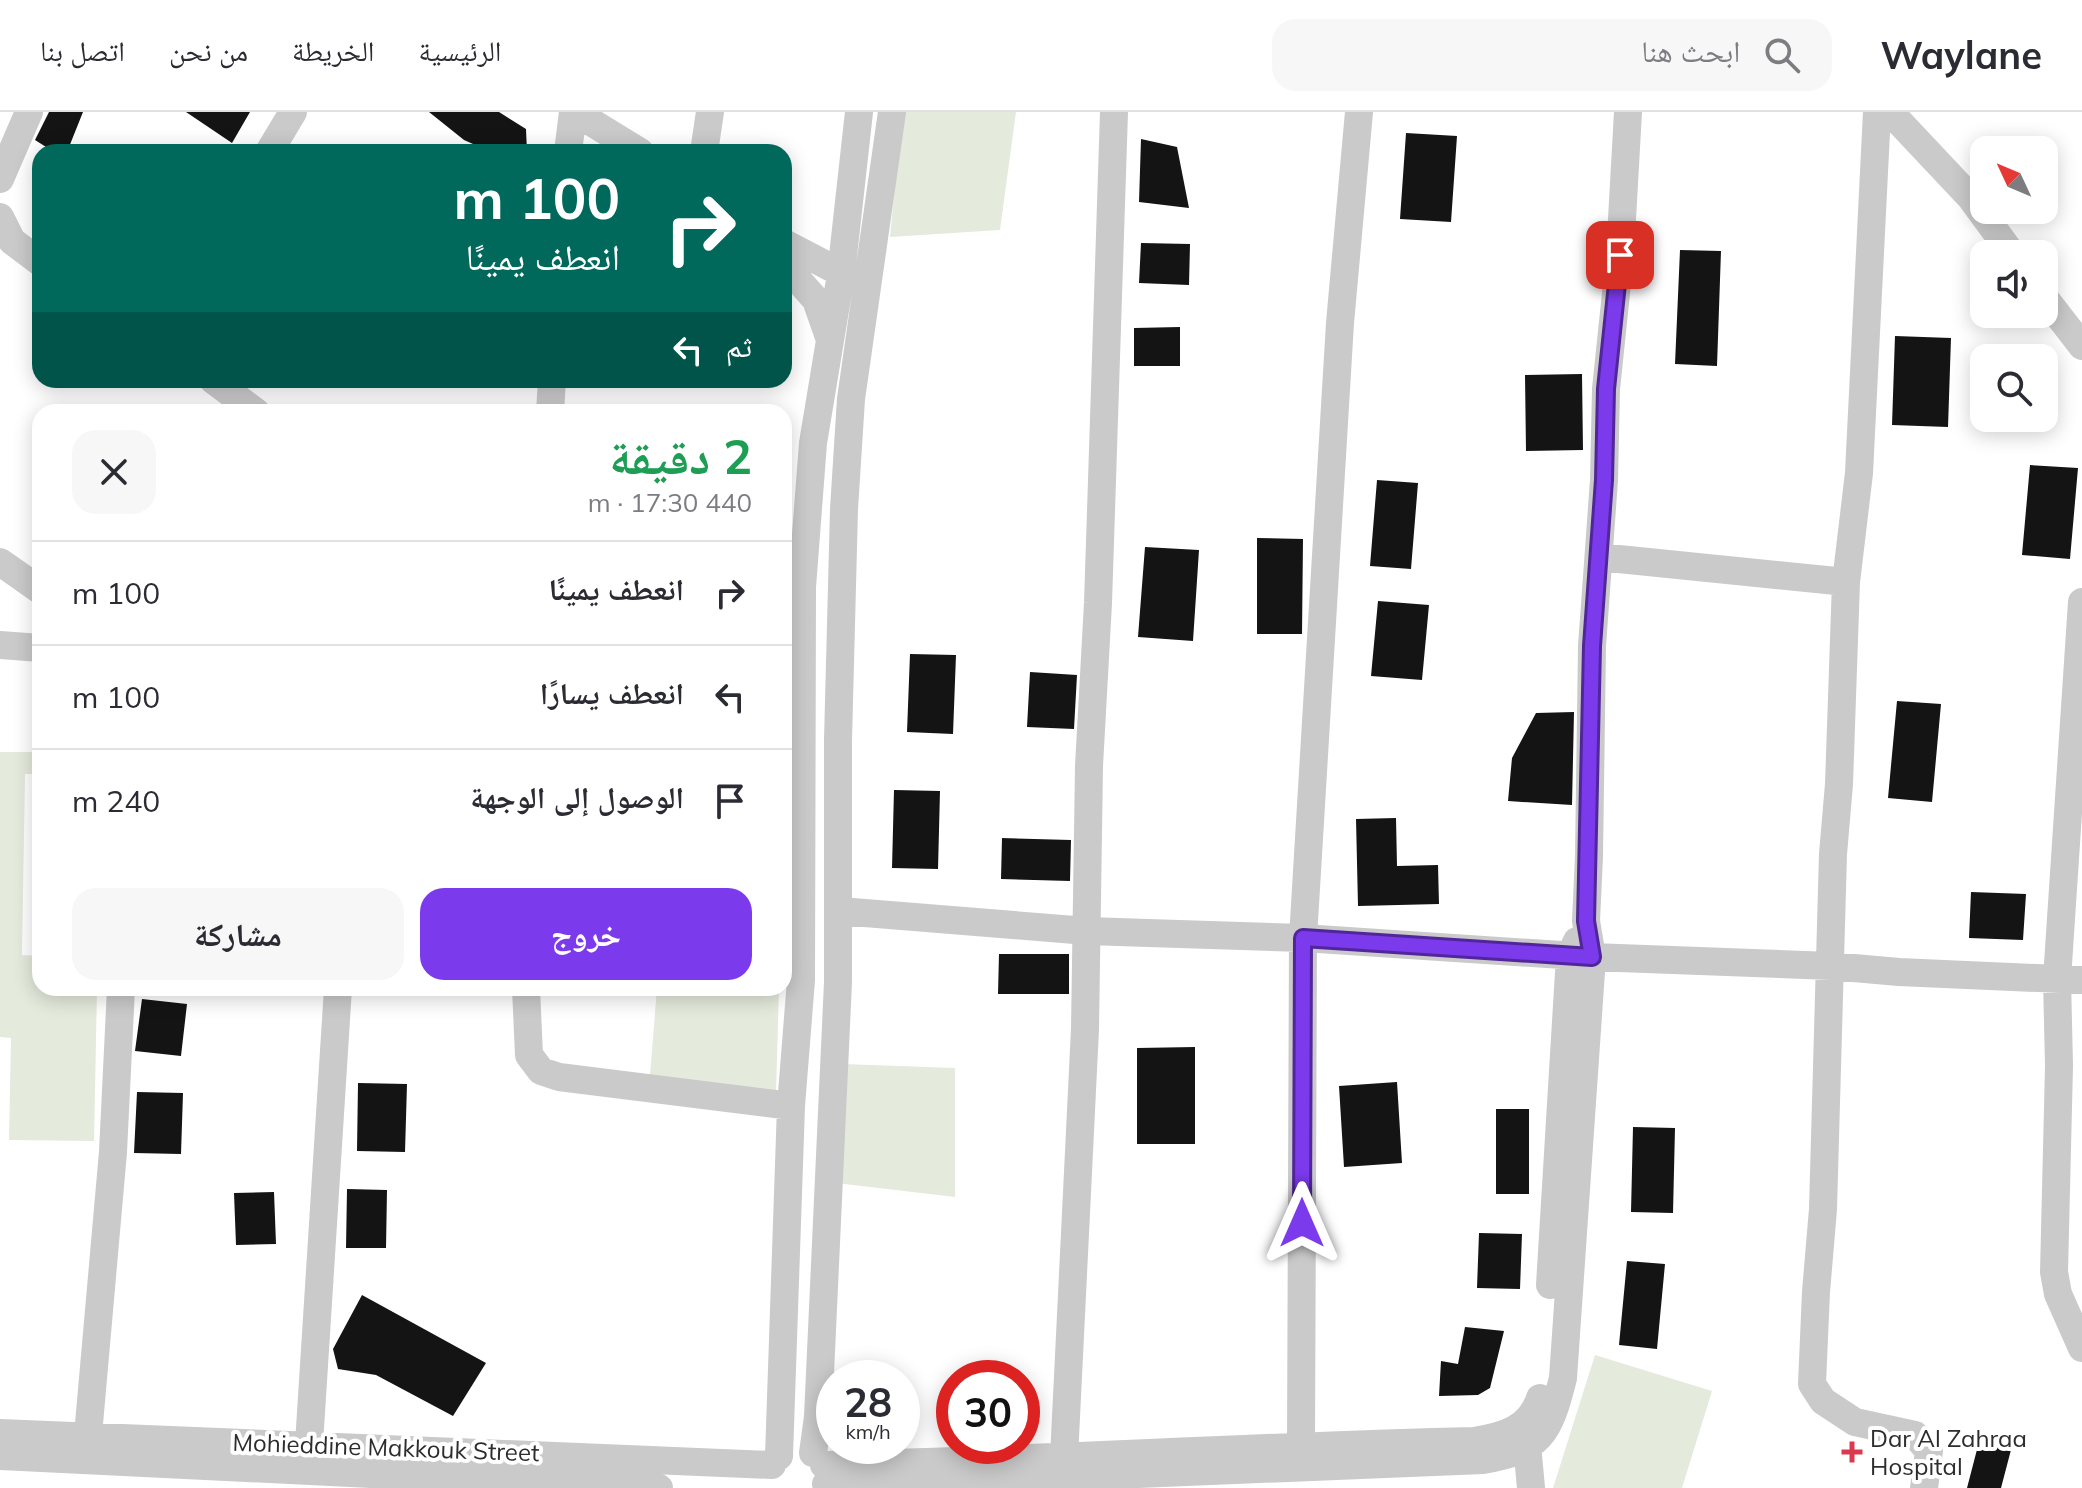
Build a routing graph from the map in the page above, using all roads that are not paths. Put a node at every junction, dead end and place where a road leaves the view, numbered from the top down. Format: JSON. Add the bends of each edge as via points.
{"nodes":[{"id":1,"x":29,"y":112,"type":"edge"},
{"id":2,"x":293,"y":112,"type":"edge"},
{"id":3,"x":574,"y":112,"type":"edge"},
{"id":4,"x":710,"y":112,"type":"edge"},
{"id":5,"x":859,"y":112,"type":"edge"},
{"id":6,"x":892,"y":112,"type":"edge"},
{"id":7,"x":1114,"y":112,"type":"edge"},
{"id":8,"x":1359,"y":112,"type":"edge"},
{"id":9,"x":1628,"y":112,"type":"edge"},
{"id":10,"x":1877,"y":112,"type":"edge"},
{"id":11,"x":1890,"y":112,"type":"edge"},
{"id":12,"x":274,"y":144,"type":"edge"},
{"id":13,"x":569,"y":144,"type":"edge"},
{"id":14,"x":627,"y":144,"type":"edge"},
{"id":15,"x":705,"y":144,"type":"edge"},
{"id":16,"x":0,"y":179,"type":"edge"},
{"id":17,"x":847,"y":208,"type":"junction"},
{"id":18,"x":0,"y":217,"type":"edge"},
{"id":19,"x":792,"y":238,"type":"edge"},
{"id":20,"x":2002,"y":240,"type":"edge"},
{"id":21,"x":792,"y":247,"type":"edge"},
{"id":22,"x":32,"y":256,"type":"edge"},
{"id":23,"x":792,"y":273,"type":"edge"},
{"id":24,"x":841,"y":274,"type":"junction"},
{"id":25,"x":868,"y":287,"type":"junction"},
{"id":26,"x":2058,"y":315,"type":"edge"},
{"id":27,"x":2082,"y":346,"type":"edge"},
{"id":28,"x":829,"y":347,"type":"junction"},
{"id":29,"x":224,"y":388,"type":"edge"},
{"id":30,"x":245,"y":404,"type":"edge"},
{"id":31,"x":1599,"y":557,"type":"junction"},
{"id":32,"x":0,"y":562,"type":"edge"},
{"id":33,"x":1846,"y":582,"type":"junction"},
{"id":34,"x":32,"y":584,"type":"edge"},
{"id":35,"x":2082,"y":602,"type":"edge"},
{"id":36,"x":0,"y":645,"type":"edge"},
{"id":37,"x":32,"y":647,"type":"edge"},
{"id":38,"x":840,"y":911,"type":"junction"},
{"id":39,"x":1087,"y":931,"type":"junction"},
{"id":40,"x":1303,"y":938,"type":"junction"},
{"id":41,"x":1581,"y":956,"type":"junction"},
{"id":42,"x":1831,"y":966,"type":"junction"},
{"id":43,"x":801,"y":980,"type":"junction"},
{"id":44,"x":2070,"y":980,"type":"edge"},
{"id":45,"x":838,"y":982,"type":"junction"},
{"id":46,"x":121,"y":996,"type":"edge"},
{"id":47,"x":337,"y":996,"type":"edge"},
{"id":48,"x":526,"y":996,"type":"edge"},
{"id":49,"x":2070,"y":1069,"type":"edge"},
{"id":50,"x":791,"y":1106,"type":"junction"},
{"id":51,"x":2082,"y":1348,"type":"edge"},
{"id":52,"x":0,"y":1433,"type":"edge"},
{"id":53,"x":88,"y":1435,"type":"junction"},
{"id":54,"x":1526,"y":1436,"type":"junction"},
{"id":55,"x":309,"y":1444,"type":"junction"},
{"id":56,"x":1301,"y":1445,"type":"junction"},
{"id":57,"x":0,"y":1456,"type":"edge"},
{"id":58,"x":1064,"y":1458,"type":"junction"},
{"id":59,"x":400,"y":1461,"type":"junction"},
{"id":60,"x":774,"y":1470,"type":"edge"},
{"id":61,"x":1192,"y":1470,"type":"edge"},
{"id":62,"x":822,"y":1473,"type":"edge"},
{"id":63,"x":659,"y":1488,"type":"edge"},
{"id":64,"x":1531,"y":1488,"type":"edge"},
{"id":65,"x":1924,"y":1488,"type":"edge"}],
"edges":[{"from":1,"to":16,"type":"street"},
{"from":2,"to":12,"type":"street"},
{"from":3,"to":13,"type":"street"},
{"from":3,"to":14,"type":"street"},
{"from":4,"to":15,"type":"street"},
{"from":5,"to":17,"type":"street"},
{"from":6,"to":25,"type":"street"},
{"from":7,"to":39,"type":"street"},
{"from":8,"to":40,"type":"street","via":[[1340,323]]},
{"from":9,"to":31,"type":"street"},
{"from":10,"to":33,"type":"street","via":[[1859,473]]},
{"from":11,"to":20,"type":"street","via":[[1971,198]]},
{"from":17,"to":19,"type":"street","via":[[814,240]]},
{"from":17,"to":24,"type":"street"},
{"from":18,"to":22,"type":"street","via":[[12,241]]},
{"from":21,"to":24,"type":"street"},
{"from":23,"to":28,"type":"street","via":[[816,300]]},
{"from":24,"to":25,"type":"street"},
{"from":24,"to":28,"type":"street"},
{"from":25,"to":38,"type":"street","via":[[851,399],[844,509]]},
{"from":26,"to":27,"type":"street"},
{"from":28,"to":43,"type":"street","via":[[813,443],[802,587]]},
{"from":29,"to":30,"type":"street"},
{"from":31,"to":33,"type":"street"},
{"from":31,"to":41,"type":"street"},
{"from":32,"to":34,"type":"street"},
{"from":33,"to":42,"type":"street"},
{"from":35,"to":44,"type":"street"},
{"from":36,"to":37,"type":"street"},
{"from":38,"to":39,"type":"street"},
{"from":38,"to":45,"type":"street"},
{"from":39,"to":40,"type":"street"},
{"from":39,"to":58,"type":"street"},
{"from":40,"to":41,"type":"street"},
{"from":40,"to":56,"type":"street"},
{"from":41,"to":42,"type":"street"},
{"from":41,"to":54,"type":"street","via":[[1544,1384]]},
{"from":42,"to":44,"type":"street"},
{"from":42,"to":65,"type":"street","via":[[1812,1384],[1823,1401],[1855,1422],[1915,1435],[1923,1442],[1929,1451]]},
{"from":43,"to":45,"type":"street"},
{"from":43,"to":50,"type":"street"},
{"from":44,"to":49,"type":"street"},
{"from":45,"to":62,"type":"street","via":[[818,1417]]},
{"from":46,"to":53,"type":"street"},
{"from":47,"to":55,"type":"street"},
{"from":48,"to":50,"type":"street","via":[[529,1055],[541,1071]]},
{"from":49,"to":51,"type":"street","via":[[2054,1272]]},
{"from":50,"to":60,"type":"street"},
{"from":52,"to":53,"type":"street","name":"Mohieddine Makkouk Street"},
{"from":53,"to":55,"type":"street","name":"Mohieddine Makkouk Street"},
{"from":54,"to":56,"type":"street"},
{"from":54,"to":61,"type":"street","via":[[1483,1460]]},
{"from":54,"to":64,"type":"street"},
{"from":55,"to":59,"type":"street","name":"Mohieddine Makkouk Street"},
{"from":56,"to":61,"type":"street"},
{"from":57,"to":59,"type":"street","name":"Mohieddine Makkouk Street"},
{"from":58,"to":61,"type":"street"},
{"from":58,"to":62,"type":"street"},
{"from":59,"to":60,"type":"street","name":"Mohieddine Makkouk Street"},
{"from":59,"to":63,"type":"street","name":"Mohieddine Makkouk Street"},
{"from":60,"to":62,"type":"street","name":"Mohieddine Makkouk Street","via":[[795,1449]]},
{"from":61,"to":62,"type":"street"}]}
